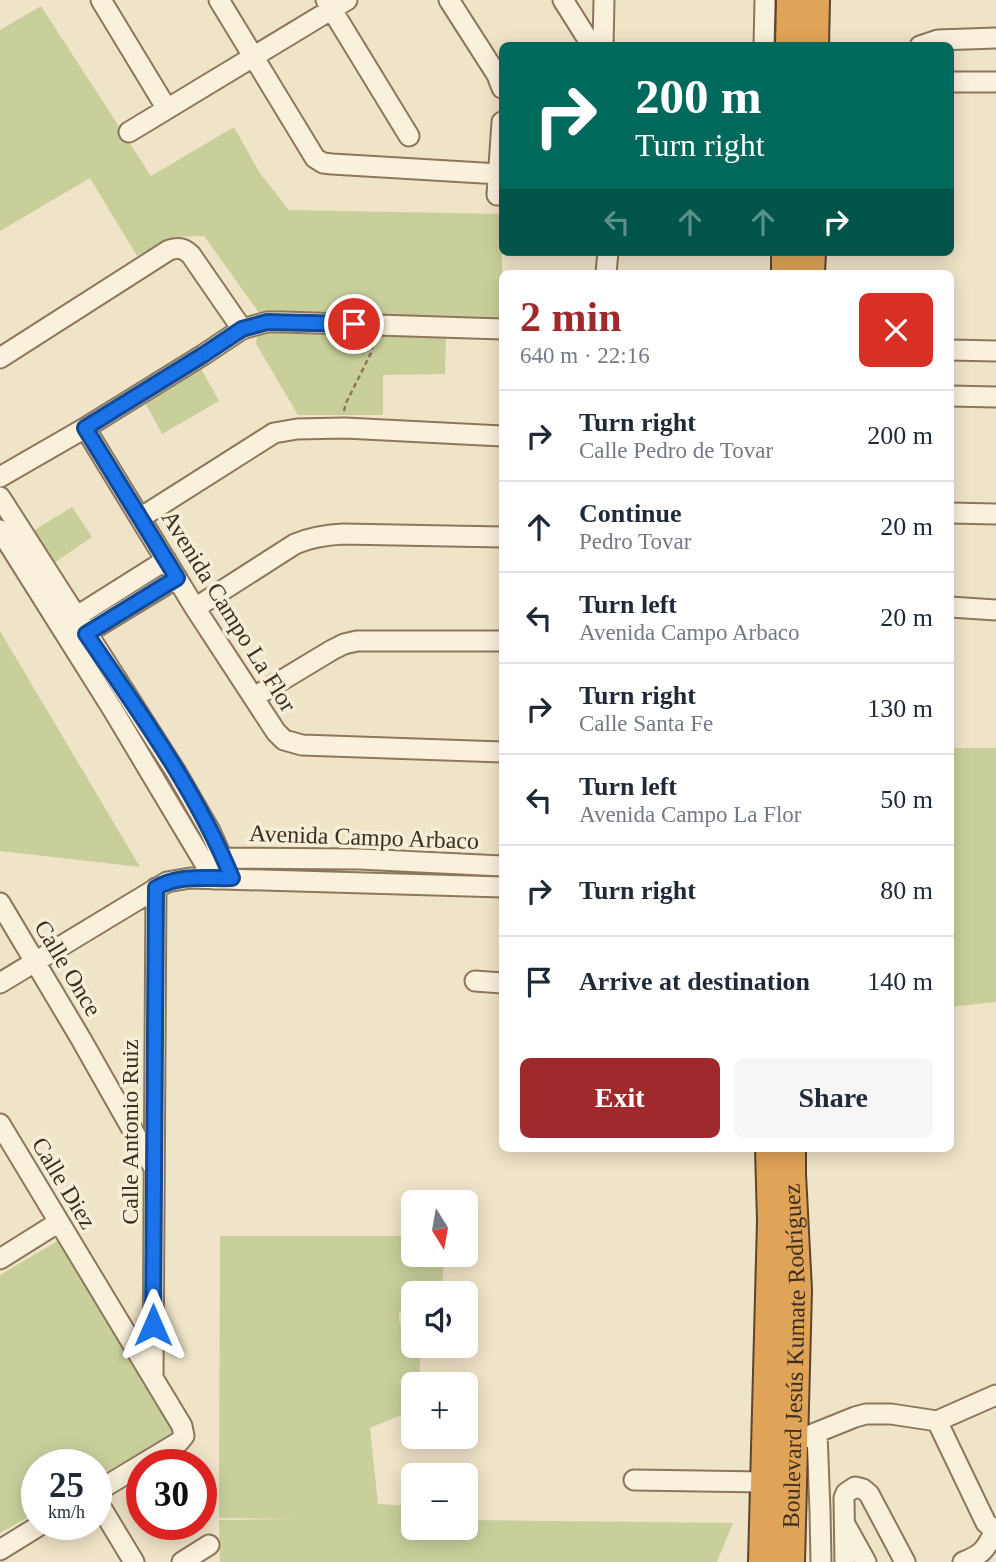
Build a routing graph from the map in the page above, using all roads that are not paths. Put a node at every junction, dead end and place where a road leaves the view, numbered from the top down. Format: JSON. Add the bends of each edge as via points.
{"nodes":[{"id":1,"x":101,"y":0,"type":"edge"},
{"id":2,"x":219,"y":0,"type":"edge"},
{"id":3,"x":449,"y":0,"type":"edge"},
{"id":4,"x":563,"y":0,"type":"edge"},
{"id":5,"x":604,"y":0,"type":"edge"},
{"id":6,"x":765,"y":0,"type":"edge"},
{"id":7,"x":791,"y":0,"type":"edge"},
{"id":8,"x":815,"y":0,"type":"edge"},
{"id":9,"x":335,"y":3,"type":"edge"},
{"id":10,"x":996,"y":38,"type":"edge"},
{"id":11,"x":589,"y":42,"type":"edge"},
{"id":12,"x":603,"y":42,"type":"edge"},
{"id":13,"x":764,"y":42,"type":"edge"},
{"id":14,"x":790,"y":42,"type":"edge"},
{"id":15,"x":814,"y":42,"type":"edge"},
{"id":16,"x":931,"y":42,"type":"edge"},
{"id":17,"x":254,"y":57,"type":"junction"},
{"id":18,"x":499,"y":80,"type":"edge"},
{"id":19,"x":954,"y":82,"type":"edge"},
{"id":20,"x":996,"y":82,"type":"edge"},
{"id":21,"x":167,"y":109,"type":"junction"},
{"id":22,"x":130,"y":132,"type":"dead end"},
{"id":23,"x":409,"y":136,"type":"dead end"},
{"id":24,"x":499,"y":174,"type":"joint"},
{"id":25,"x":498,"y":195,"type":"dead end"},
{"id":26,"x":499,"y":328,"type":"edge"},
{"id":27,"x":242,"y":329,"type":"junction"},
{"id":28,"x":954,"y":350,"type":"edge"},
{"id":29,"x":996,"y":351,"type":"edge"},
{"id":30,"x":0,"y":358,"type":"edge"},
{"id":31,"x":954,"y":396,"type":"edge"},
{"id":32,"x":996,"y":397,"type":"edge"},
{"id":33,"x":85,"y":428,"type":"junction"},
{"id":34,"x":499,"y":436,"type":"edge"},
{"id":35,"x":0,"y":477,"type":"edge"},
{"id":36,"x":0,"y":498,"type":"edge"},
{"id":37,"x":954,"y":513,"type":"edge"},
{"id":38,"x":996,"y":514,"type":"edge"},
{"id":39,"x":140,"y":517,"type":"junction"},
{"id":40,"x":0,"y":530,"type":"edge"},
{"id":41,"x":499,"y":537,"type":"edge"},
{"id":42,"x":166,"y":560,"type":"junction"},
{"id":43,"x":177,"y":578,"type":"junction"},
{"id":44,"x":954,"y":607,"type":"edge"},
{"id":45,"x":195,"y":608,"type":"junction"},
{"id":46,"x":996,"y":610,"type":"edge"},
{"id":47,"x":73,"y":630,"type":"junction"},
{"id":48,"x":499,"y":641,"type":"edge"},
{"id":49,"x":254,"y":697,"type":"junction"},
{"id":50,"x":499,"y":752,"type":"edge"},
{"id":51,"x":499,"y":866,"type":"edge"},
{"id":52,"x":218,"y":870,"type":"junction"},
{"id":53,"x":499,"y":887,"type":"edge"},
{"id":54,"x":156,"y":888,"type":"junction"},
{"id":55,"x":0,"y":902,"type":"edge"},
{"id":56,"x":35,"y":962,"type":"junction"},
{"id":57,"x":475,"y":981,"type":"dead end"},
{"id":58,"x":0,"y":983,"type":"edge"},
{"id":59,"x":499,"y":983,"type":"edge"},
{"id":60,"x":0,"y":1124,"type":"edge"},
{"id":61,"x":770,"y":1152,"type":"edge"},
{"id":62,"x":791,"y":1152,"type":"edge"},
{"id":63,"x":154,"y":1168,"type":"junction"},
{"id":64,"x":60,"y":1222,"type":"junction"},
{"id":65,"x":0,"y":1259,"type":"edge"},
{"id":66,"x":784,"y":1289,"type":"junction"},
{"id":67,"x":153,"y":1377,"type":"junction"},
{"id":68,"x":996,"y":1395,"type":"edge"},
{"id":69,"x":937,"y":1422,"type":"junction"},
{"id":70,"x":805,"y":1437,"type":"junction"},
{"id":71,"x":634,"y":1480,"type":"dead end"},
{"id":72,"x":112,"y":1482,"type":"edge"},
{"id":73,"x":765,"y":1482,"type":"junction"},
{"id":74,"x":820,"y":1511,"type":"junction"},
{"id":75,"x":792,"y":1513,"type":"junction"},
{"id":76,"x":844,"y":1522,"type":"junction"},
{"id":77,"x":112,"y":1526,"type":"edge"},
{"id":78,"x":995,"y":1531,"type":"edge"},
{"id":79,"x":21,"y":1537,"type":"edge"},
{"id":80,"x":209,"y":1545,"type":"dead end"},
{"id":81,"x":0,"y":1550,"type":"edge"},
{"id":82,"x":134,"y":1562,"type":"edge"},
{"id":83,"x":182,"y":1562,"type":"edge"},
{"id":84,"x":763,"y":1562,"type":"edge"},
{"id":85,"x":790,"y":1562,"type":"edge"},
{"id":86,"x":821,"y":1562,"type":"edge"},
{"id":87,"x":846,"y":1562,"type":"edge"},
{"id":88,"x":866,"y":1562,"type":"edge"},
{"id":89,"x":905,"y":1562,"type":"edge"},
{"id":90,"x":963,"y":1562,"type":"edge"}],
"edges":[{"from":1,"to":21,"type":"street"},
{"from":2,"to":17,"type":"street"},
{"from":3,"to":18,"type":"street"},
{"from":4,"to":11,"type":"street"},
{"from":5,"to":12,"type":"street"},
{"from":6,"to":13,"type":"street"},
{"from":7,"to":14,"type":"highway"},
{"from":8,"to":15,"type":"highway"},
{"from":9,"to":17,"type":"street"},
{"from":9,"to":23,"type":"street"},
{"from":10,"to":16,"type":"street"},
{"from":17,"to":21,"type":"street"},
{"from":17,"to":24,"type":"street","via":[[309,150],[323,163]]},
{"from":19,"to":20,"type":"street"},
{"from":21,"to":22,"type":"street"},
{"from":24,"to":25,"type":"street"},
{"from":26,"to":27,"type":"street","via":[[267,322]]},
{"from":27,"to":30,"type":"street","via":[[191,255],[177,247]]},
{"from":27,"to":33,"type":"street"},
{"from":28,"to":29,"type":"street"},
{"from":31,"to":32,"type":"street"},
{"from":33,"to":35,"type":"street"},
{"from":33,"to":39,"type":"street","name":"Avenida Campo La Flor"},
{"from":34,"to":39,"type":"street","via":[[345,428],[274,433]]},
{"from":36,"to":47,"type":"street","name":"Avenida Campo Arbaco"},
{"from":37,"to":38,"type":"street"},
{"from":39,"to":42,"type":"street","name":"Avenida Campo La Flor"},
{"from":40,"to":47,"type":"street","name":"Avenida Campo Arbaco"},
{"from":41,"to":45,"type":"street","via":[[343,534],[309,538]]},
{"from":42,"to":43,"type":"street","name":"Avenida Campo La Flor"},
{"from":42,"to":47,"type":"street"},
{"from":43,"to":45,"type":"street","name":"Avenida Campo La Flor"},
{"from":43,"to":47,"type":"street"},
{"from":44,"to":46,"type":"street"},
{"from":45,"to":49,"type":"street","name":"Avenida Campo La Flor"},
{"from":47,"to":52,"type":"street","name":"Avenida Campo Arbaco","via":[[169,761],[210,831]]},
{"from":48,"to":49,"type":"street","via":[[344,644]]},
{"from":49,"to":50,"type":"street","name":"Avenida Campo La Flor","via":[[276,732],[295,744]]},
{"from":51,"to":52,"type":"street","name":"Avenida Campo Arbaco","via":[[359,859]]},
{"from":52,"to":53,"type":"street","name":"Avenida Campo Arbaco"},
{"from":52,"to":54,"type":"street","via":[[167,881]]},
{"from":54,"to":56,"type":"street"},
{"from":54,"to":63,"type":"street","name":"Calle Antonio Ruiz"},
{"from":55,"to":56,"type":"street","name":"Calle Once"},
{"from":56,"to":58,"type":"street"},
{"from":56,"to":63,"type":"street","name":"Calle Once"},
{"from":57,"to":59,"type":"street"},
{"from":60,"to":64,"type":"street","name":"Calle Diez"},
{"from":61,"to":66,"type":"highway","name":"Boulevard Jesús Kumate Rodríguez","via":[[772,1221]]},
{"from":62,"to":66,"type":"highway","name":"Boulevard Jesús Kumate Rodríguez"},
{"from":63,"to":67,"type":"street","name":"Calle Antonio Ruiz"},
{"from":64,"to":65,"type":"street"},
{"from":64,"to":67,"type":"street","name":"Calle Diez"},
{"from":66,"to":70,"type":"highway","name":"Boulevard Jesús Kumate Rodríguez"},
{"from":66,"to":73,"type":"highway","name":"Boulevard Jesús Kumate Rodríguez"},
{"from":67,"to":72,"type":"street","name":"Calle Diez","via":[[183,1426],[184,1436]]},
{"from":68,"to":69,"type":"street"},
{"from":69,"to":70,"type":"street","via":[[878,1413]]},
{"from":69,"to":78,"type":"street","via":[[986,1523]]},
{"from":70,"to":74,"type":"street"},
{"from":70,"to":75,"type":"highway","name":"Boulevard Jesús Kumate Rodríguez"},
{"from":71,"to":73,"type":"street"},
{"from":73,"to":84,"type":"highway","name":"Boulevard Jesús Kumate Rodríguez"},
{"from":74,"to":75,"type":"street"},
{"from":74,"to":86,"type":"street"},
{"from":75,"to":85,"type":"highway","name":"Boulevard Jesús Kumate Rodríguez"},
{"from":76,"to":87,"type":"street"},
{"from":76,"to":88,"type":"street"},
{"from":76,"to":89,"type":"street","via":[[846,1493],[863,1489]]},
{"from":77,"to":82,"type":"street"},
{"from":78,"to":90,"type":"street","via":[[986,1549]]},
{"from":79,"to":81,"type":"street"},
{"from":80,"to":83,"type":"street"}]}
